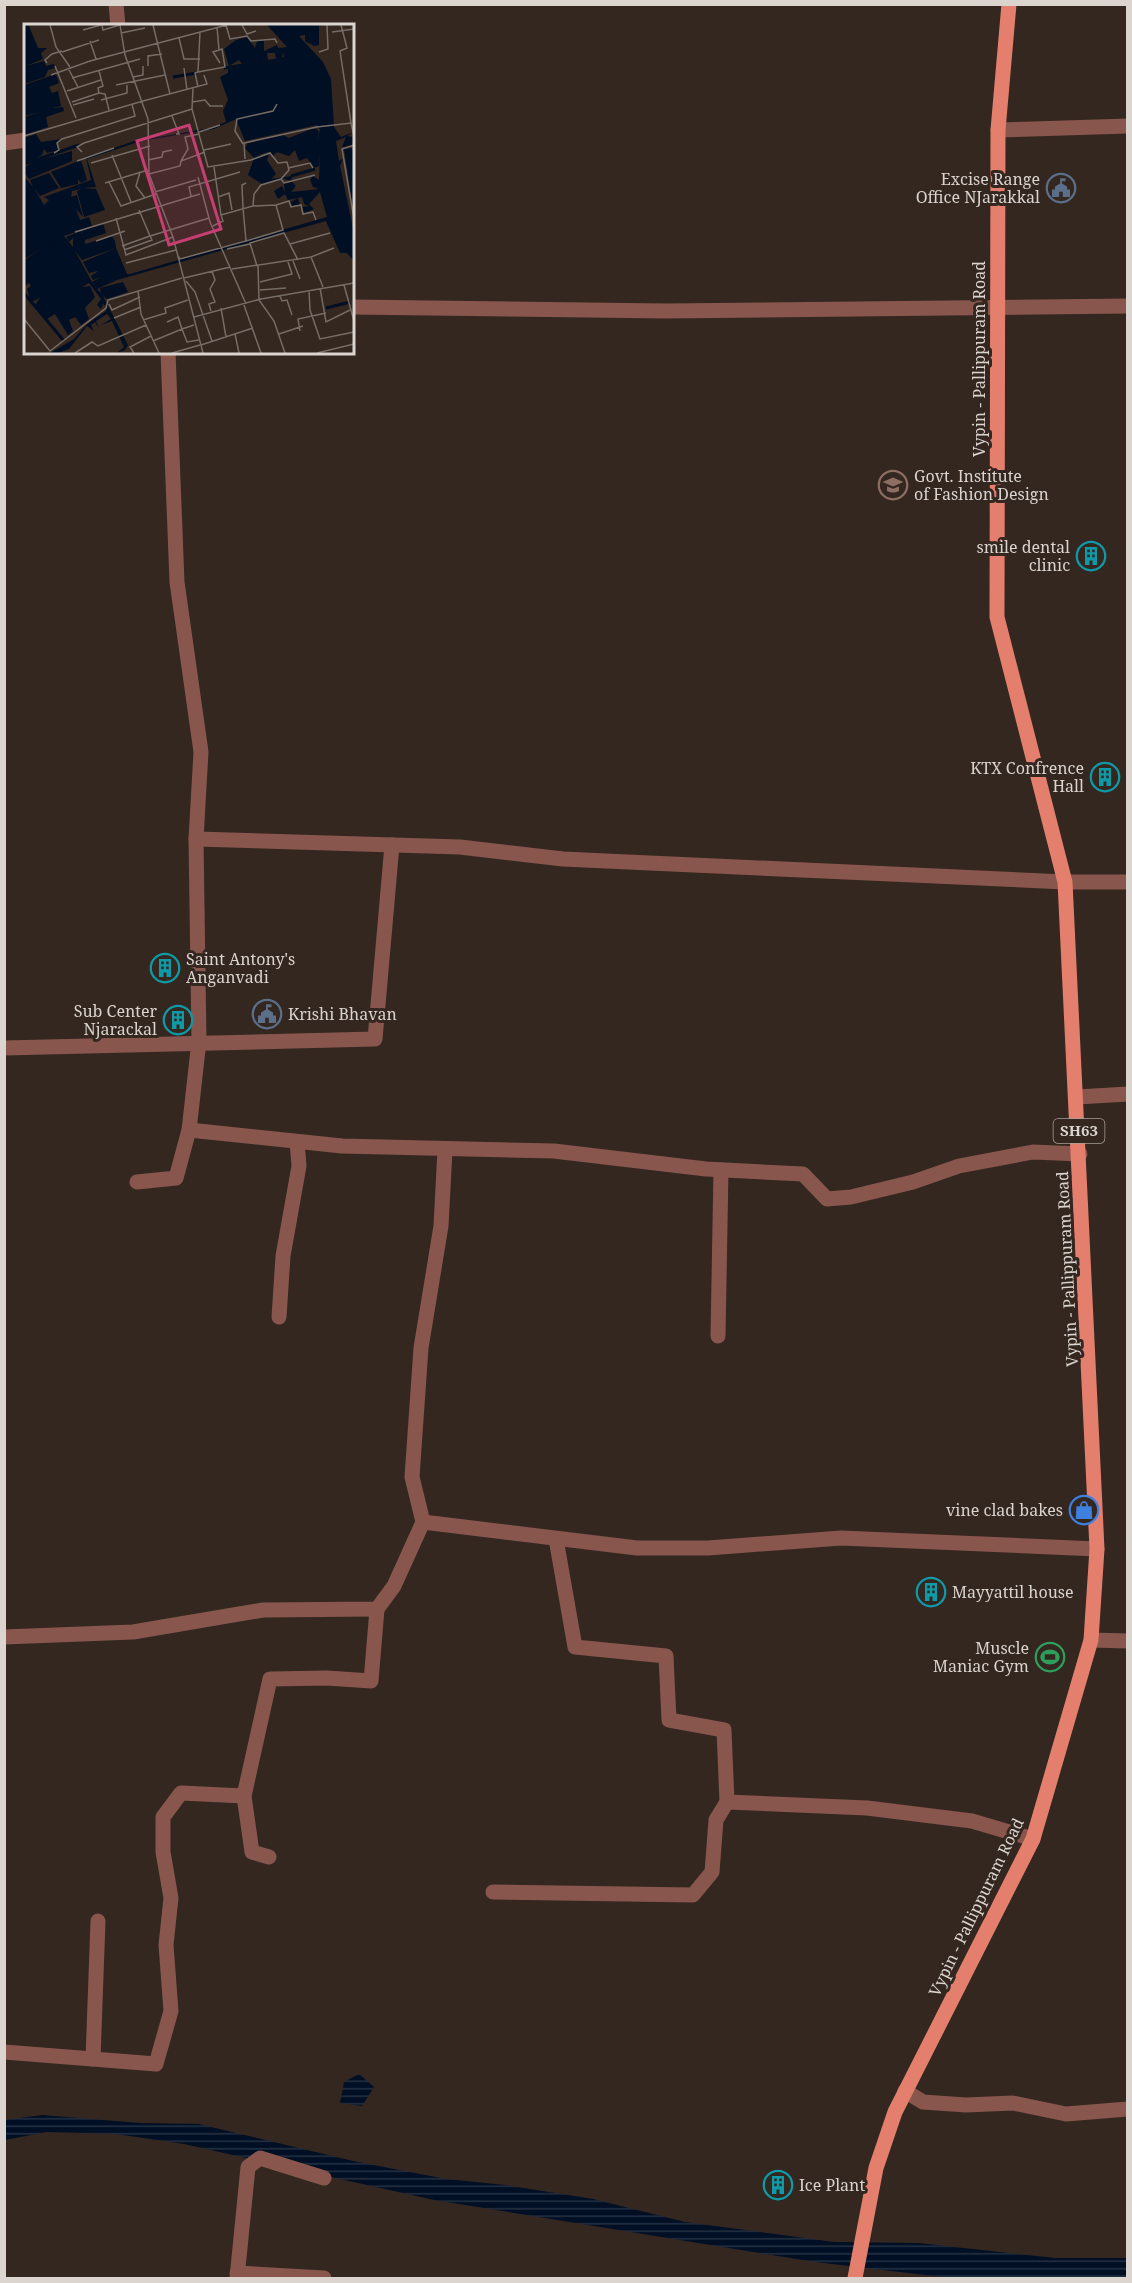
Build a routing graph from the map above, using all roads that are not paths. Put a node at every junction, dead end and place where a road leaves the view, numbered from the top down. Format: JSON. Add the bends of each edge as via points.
{"nodes":[{"id":1,"x":116,"y":4,"type":"edge"},
{"id":2,"x":1009,"y":4,"type":"edge"},
{"id":3,"x":118,"y":24,"type":"edge"},
{"id":4,"x":1128,"y":126,"type":"edge"},
{"id":5,"x":998,"y":130,"type":"junction"},
{"id":6,"x":24,"y":140,"type":"edge"},
{"id":7,"x":4,"y":143,"type":"edge"},
{"id":8,"x":997,"y":306,"type":"junction"},
{"id":9,"x":1128,"y":306,"type":"edge"},
{"id":10,"x":354,"y":307,"type":"edge"},
{"id":11,"x":168,"y":354,"type":"edge"},
{"id":12,"x":196,"y":839,"type":"junction"},
{"id":13,"x":392,"y":845,"type":"junction"},
{"id":14,"x":1065,"y":882,"type":"junction"},
{"id":15,"x":1128,"y":882,"type":"edge"},
{"id":16,"x":199,"y":1041,"type":"junction"},
{"id":17,"x":4,"y":1048,"type":"edge"},
{"id":18,"x":1128,"y":1094,"type":"edge"},
{"id":19,"x":1077,"y":1096,"type":"junction"},
{"id":20,"x":189,"y":1130,"type":"junction"},
{"id":21,"x":297,"y":1142,"type":"junction"},
{"id":22,"x":445,"y":1149,"type":"junction"},
{"id":23,"x":1080,"y":1154,"type":"junction"},
{"id":24,"x":721,"y":1170,"type":"junction"},
{"id":25,"x":137,"y":1182,"type":"dead end"},
{"id":26,"x":279,"y":1317,"type":"dead end"},
{"id":27,"x":718,"y":1336,"type":"dead end"},
{"id":28,"x":423,"y":1521,"type":"junction"},
{"id":29,"x":556,"y":1539,"type":"junction"},
{"id":30,"x":1097,"y":1549,"type":"junction"},
{"id":31,"x":377,"y":1609,"type":"junction"},
{"id":32,"x":4,"y":1637,"type":"edge"},
{"id":33,"x":1091,"y":1640,"type":"junction"},
{"id":34,"x":1128,"y":1641,"type":"edge"},
{"id":35,"x":244,"y":1796,"type":"junction"},
{"id":36,"x":727,"y":1802,"type":"junction"},
{"id":37,"x":1033,"y":1839,"type":"junction"},
{"id":38,"x":268,"y":1857,"type":"dead end"},
{"id":39,"x":493,"y":1892,"type":"dead end"},
{"id":40,"x":98,"y":1921,"type":"dead end"},
{"id":41,"x":4,"y":2052,"type":"edge"},
{"id":42,"x":93,"y":2059,"type":"junction"},
{"id":43,"x":905,"y":2091,"type":"junction"},
{"id":44,"x":1128,"y":2109,"type":"edge"},
{"id":45,"x":324,"y":2178,"type":"dead end"},
{"id":46,"x":237,"y":2276,"type":"edge"},
{"id":47,"x":324,"y":2278,"type":"edge"},
{"id":48,"x":855,"y":2278,"type":"edge"}],
"edges":[{"from":1,"to":3,"type":"street"},
{"from":2,"to":5,"type":"main road","name":"Vypin - Pallippuram Road","number":"SH63"},
{"from":4,"to":5,"type":"street"},
{"from":5,"to":8,"type":"main road","name":"Vypin - Pallippuram Road","number":"SH63"},
{"from":6,"to":7,"type":"street"},
{"from":8,"to":9,"type":"street"},
{"from":8,"to":10,"type":"street","via":[[666,311]]},
{"from":8,"to":14,"type":"main road","name":"Vypin - Pallippuram Road","number":"SH63","via":[[997,617]]},
{"from":11,"to":12,"type":"street","via":[[177,582],[201,752]]},
{"from":12,"to":13,"type":"street"},
{"from":12,"to":16,"type":"street"},
{"from":13,"to":14,"type":"street","via":[[460,847],[563,859]]},
{"from":13,"to":16,"type":"street","via":[[375,1039]]},
{"from":14,"to":15,"type":"street"},
{"from":14,"to":19,"type":"main road","name":"Vypin - Pallippuram Road","number":"SH63"},
{"from":16,"to":17,"type":"street"},
{"from":16,"to":20,"type":"street"},
{"from":18,"to":19,"type":"street"},
{"from":19,"to":23,"type":"main road","name":"Vypin - Pallippuram Road","number":"SH63"},
{"from":20,"to":21,"type":"street"},
{"from":20,"to":25,"type":"street","via":[[176,1178]]},
{"from":21,"to":22,"type":"street"},
{"from":21,"to":26,"type":"street","via":[[299,1166],[286,1234]]},
{"from":22,"to":24,"type":"street","via":[[554,1151]]},
{"from":22,"to":28,"type":"street","via":[[441,1226],[421,1348],[412,1477]]},
{"from":23,"to":24,"type":"street","via":[[1033,1152],[959,1166],[851,1197],[827,1199],[803,1174]]},
{"from":23,"to":30,"type":"main road","name":"Vypin - Pallippuram Road","number":"SH63"},
{"from":24,"to":27,"type":"street"},
{"from":28,"to":29,"type":"street"},
{"from":28,"to":31,"type":"street","via":[[394,1586]]},
{"from":29,"to":30,"type":"street","via":[[637,1548],[708,1548],[841,1538]]},
{"from":29,"to":36,"type":"street","via":[[575,1647],[666,1656],[669,1720],[724,1730]]},
{"from":30,"to":33,"type":"main road","name":"Vypin - Pallippuram Road","number":"SH63"},
{"from":31,"to":32,"type":"street","via":[[263,1610],[133,1632]]},
{"from":31,"to":35,"type":"street","via":[[371,1681],[270,1679]]},
{"from":33,"to":34,"type":"street"},
{"from":33,"to":37,"type":"main road","name":"Vypin - Pallippuram Road","number":"SH63"},
{"from":35,"to":38,"type":"street","via":[[252,1852]]},
{"from":35,"to":42,"type":"street","via":[[181,1793],[163,1817],[163,1851],[171,1898],[166,1945],[171,2011],[156,2064]]},
{"from":36,"to":37,"type":"street","via":[[867,1808],[972,1821]]},
{"from":36,"to":39,"type":"street","via":[[716,1820],[711,1872],[693,1895]]},
{"from":37,"to":43,"type":"main road","name":"Vypin - Pallippuram Road","number":"SH63"},
{"from":40,"to":42,"type":"street"},
{"from":41,"to":42,"type":"street"},
{"from":43,"to":44,"type":"street","via":[[923,2102],[1013,2103],[1066,2114]]},
{"from":43,"to":48,"type":"main road","name":"Vypin - Pallippuram Road","number":"SH63","via":[[876,2168]]},
{"from":45,"to":46,"type":"street","via":[[260,2158],[248,2167]]},
{"from":46,"to":47,"type":"street"}]}
